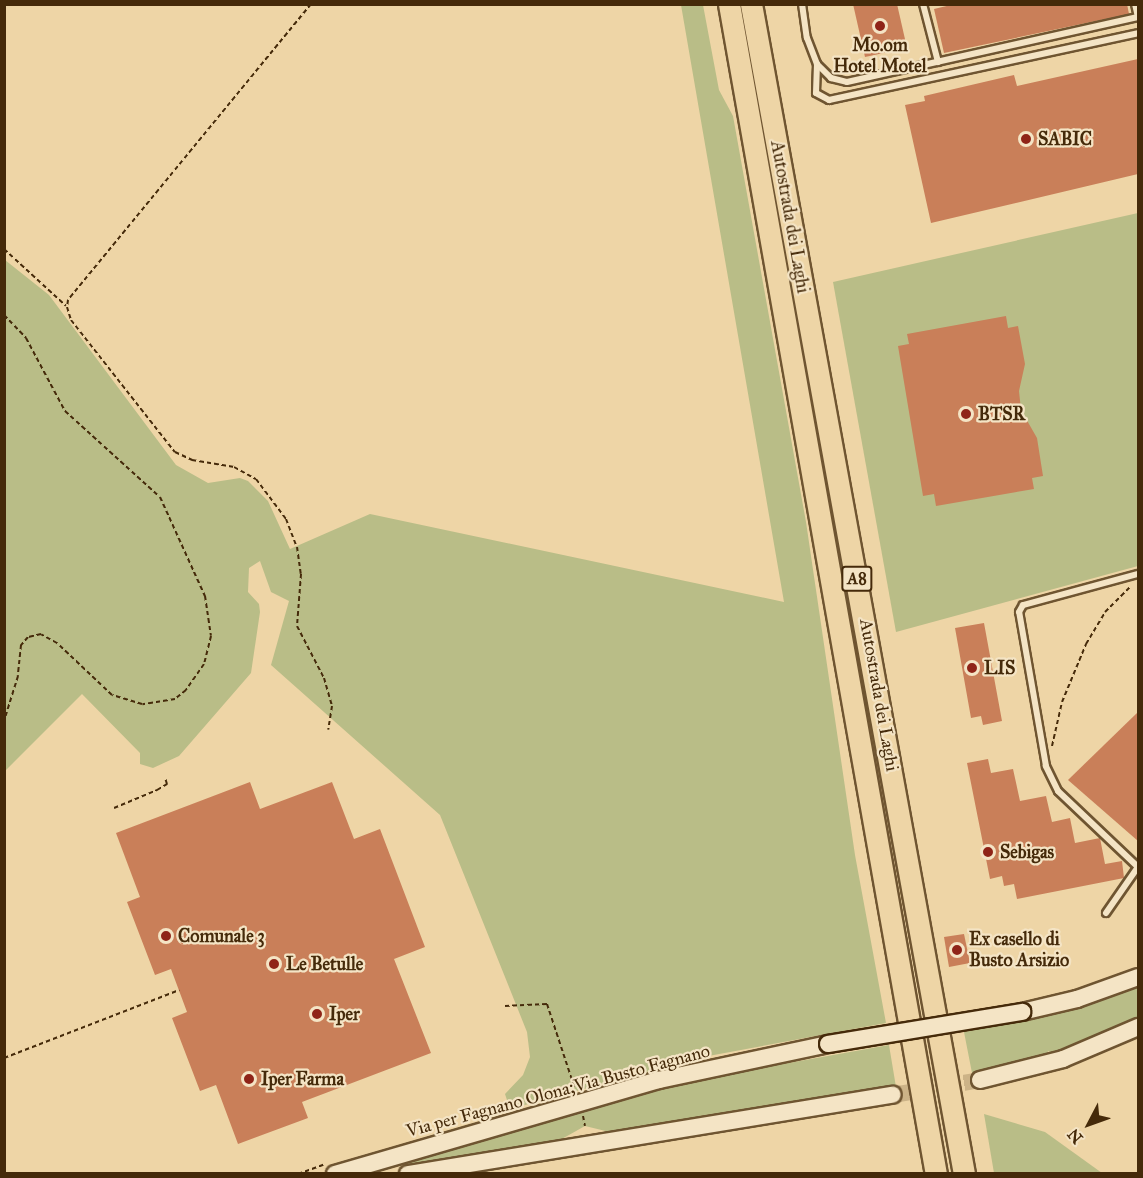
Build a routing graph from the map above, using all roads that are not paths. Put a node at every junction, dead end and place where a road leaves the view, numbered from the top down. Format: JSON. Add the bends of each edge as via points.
{"nodes":[{"id":1,"x":729,"y":4,"type":"edge"},
{"id":2,"x":751,"y":4,"type":"edge"},
{"id":3,"x":802,"y":4,"type":"edge"},
{"id":4,"x":923,"y":4,"type":"edge"},
{"id":5,"x":1135,"y":4,"type":"edge"},
{"id":6,"x":1138,"y":33,"type":"edge"},
{"id":7,"x":938,"y":62,"type":"junction"},
{"id":8,"x":817,"y":64,"type":"junction"},
{"id":9,"x":1138,"y":574,"type":"edge"},
{"id":10,"x":1106,"y":913,"type":"dead end"},
{"id":11,"x":1138,"y":977,"type":"edge"},
{"id":12,"x":1138,"y":1027,"type":"edge"},
{"id":13,"x":980,"y":1080,"type":"tunnel mouth"},
{"id":14,"x":893,"y":1095,"type":"tunnel mouth"},
{"id":15,"x":964,"y":1167,"type":"edge"},
{"id":16,"x":935,"y":1169,"type":"edge"},
{"id":17,"x":334,"y":1173,"type":"edge"},
{"id":18,"x":408,"y":1173,"type":"edge"}],
"edges":[{"from":1,"to":16,"type":"highway","name":"Autostrada dei Laghi","number":"A8"},
{"from":2,"to":15,"type":"highway","name":"Autostrada dei Laghi","number":"A8"},
{"from":3,"to":8,"type":"lane","via":[[807,38]]},
{"from":4,"to":7,"type":"lane"},
{"from":5,"to":7,"type":"lane","via":[[1138,17]]},
{"from":6,"to":8,"type":"lane","via":[[829,100],[816,93]]},
{"from":7,"to":8,"type":"lane","via":[[855,82],[831,78]]},
{"from":9,"to":10,"type":"lane","via":[[1019,608],[1046,766],[1058,791],[1138,867]]},
{"from":11,"to":17,"type":"main road","name":"Via per Fagnano Olona;Via Busto Fagnano","bridge":true,"via":[[1077,999],[1022,1012],[828,1044],[659,1080]]},
{"from":12,"to":13,"type":"main road","via":[[1063,1059]]},
{"from":14,"to":18,"type":"main road"}]}
